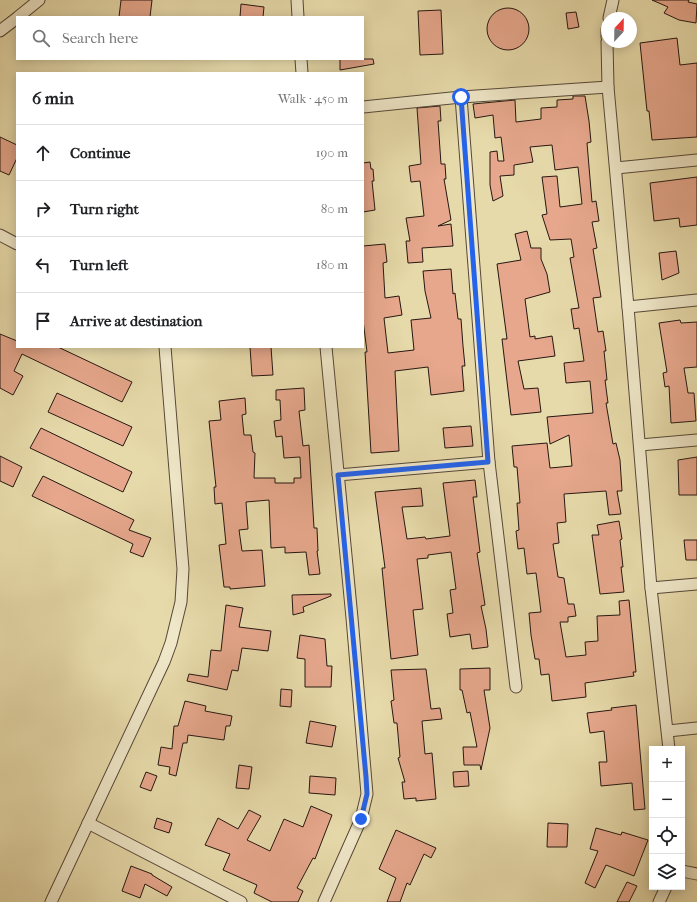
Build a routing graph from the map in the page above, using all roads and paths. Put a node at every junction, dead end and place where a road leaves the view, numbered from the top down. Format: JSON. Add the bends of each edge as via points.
{"nodes":[{"id":1,"x":39,"y":0,"type":"edge"},
{"id":2,"x":297,"y":0,"type":"edge"},
{"id":3,"x":613,"y":0,"type":"edge"},
{"id":4,"x":610,"y":12,"type":"edge"},
{"id":5,"x":18,"y":16,"type":"edge"},
{"id":6,"x":298,"y":16,"type":"edge"},
{"id":7,"x":16,"y":18,"type":"edge"},
{"id":8,"x":0,"y":31,"type":"edge"},
{"id":9,"x":607,"y":48,"type":"edge"},
{"id":10,"x":301,"y":60,"type":"edge"},
{"id":11,"x":302,"y":72,"type":"edge"},
{"id":12,"x":608,"y":87,"type":"junction"},
{"id":13,"x":461,"y":97,"type":"junction"},
{"id":14,"x":364,"y":107,"type":"edge"},
{"id":15,"x":697,"y":160,"type":"edge"},
{"id":16,"x":616,"y":168,"type":"junction"},
{"id":17,"x":0,"y":235,"type":"edge"},
{"id":18,"x":16,"y":243,"type":"edge"},
{"id":19,"x":697,"y":300,"type":"edge"},
{"id":20,"x":628,"y":307,"type":"junction"},
{"id":21,"x":165,"y":348,"type":"edge"},
{"id":22,"x":326,"y":348,"type":"edge"},
{"id":23,"x":697,"y":440,"type":"edge"},
{"id":24,"x":640,"y":445,"type":"junction"},
{"id":25,"x":488,"y":462,"type":"junction"},
{"id":26,"x":338,"y":475,"type":"junction"},
{"id":27,"x":697,"y":584,"type":"edge"},
{"id":28,"x":651,"y":588,"type":"junction"},
{"id":29,"x":516,"y":687,"type":"dead end"},
{"id":30,"x":697,"y":728,"type":"edge"},
{"id":31,"x":668,"y":731,"type":"junction"},
{"id":32,"x":669,"y":746,"type":"edge"},
{"id":33,"x":88,"y":823,"type":"junction"},
{"id":34,"x":685,"y":872,"type":"edge"},
{"id":35,"x":697,"y":874,"type":"edge"},
{"id":36,"x":665,"y":890,"type":"edge"},
{"id":37,"x":51,"y":902,"type":"edge"},
{"id":38,"x":241,"y":902,"type":"edge"},
{"id":39,"x":324,"y":902,"type":"edge"},
{"id":40,"x":659,"y":902,"type":"edge"}],
"edges":[{"from":1,"to":5,"type":"street"},
{"from":2,"to":6,"type":"street"},
{"from":3,"to":4,"type":"street"},
{"from":7,"to":8,"type":"street"},
{"from":9,"to":12,"type":"street"},
{"from":10,"to":11,"type":"street"},
{"from":12,"to":13,"type":"street"},
{"from":12,"to":16,"type":"street"},
{"from":13,"to":14,"type":"street"},
{"from":13,"to":25,"type":"street"},
{"from":15,"to":16,"type":"street"},
{"from":16,"to":20,"type":"street"},
{"from":17,"to":18,"type":"street"},
{"from":19,"to":20,"type":"street"},
{"from":20,"to":24,"type":"street"},
{"from":21,"to":33,"type":"street","via":[[183,569],[181,602],[164,662]]},
{"from":22,"to":26,"type":"street"},
{"from":23,"to":24,"type":"street"},
{"from":24,"to":28,"type":"street"},
{"from":25,"to":26,"type":"street"},
{"from":25,"to":29,"type":"street"},
{"from":26,"to":39,"type":"street","via":[[367,794],[361,819]]},
{"from":27,"to":28,"type":"street"},
{"from":28,"to":31,"type":"street"},
{"from":30,"to":31,"type":"street"},
{"from":31,"to":32,"type":"street"},
{"from":33,"to":37,"type":"street"},
{"from":33,"to":38,"type":"street"},
{"from":34,"to":35,"type":"street"},
{"from":36,"to":40,"type":"street"}]}
